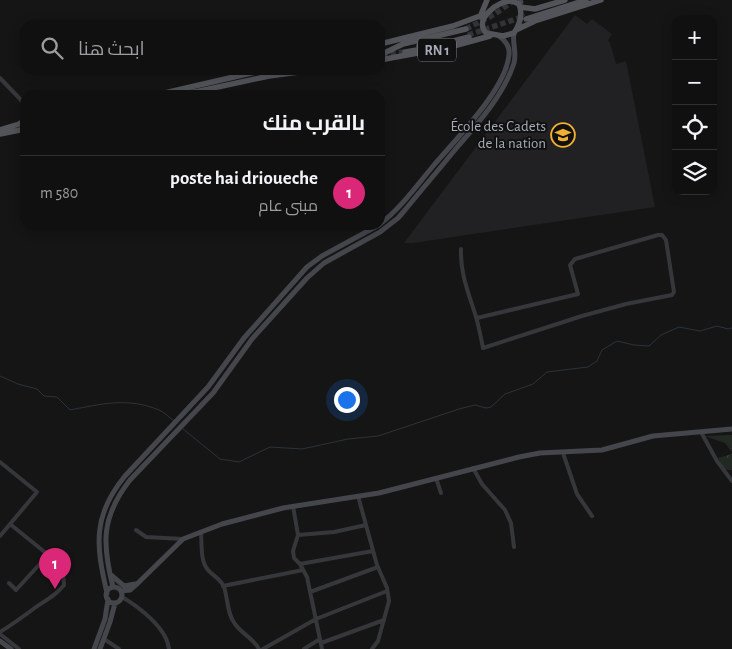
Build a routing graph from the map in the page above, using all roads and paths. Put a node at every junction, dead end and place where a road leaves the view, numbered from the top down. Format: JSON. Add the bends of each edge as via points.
{"nodes":[{"id":1,"x":487,"y":0,"type":"edge"},
{"id":2,"x":543,"y":0,"type":"edge"},
{"id":3,"x":565,"y":0,"type":"edge"},
{"id":4,"x":578,"y":0,"type":"edge"},
{"id":5,"x":586,"y":0,"type":"edge"},
{"id":6,"x":601,"y":0,"type":"edge"},
{"id":7,"x":505,"y":1,"type":"edge"},
{"id":8,"x":521,"y":3,"type":"edge"},
{"id":9,"x":554,"y":4,"type":"junction"},
{"id":10,"x":489,"y":12,"type":"junction"},
{"id":11,"x":480,"y":17,"type":"junction"},
{"id":12,"x":515,"y":31,"type":"junction"},
{"id":13,"x":467,"y":32,"type":"junction"},
{"id":14,"x":496,"y":36,"type":"junction"},
{"id":15,"x":385,"y":45,"type":"edge"},
{"id":16,"x":385,"y":45,"type":"edge"},
{"id":17,"x":405,"y":50,"type":"tunnel mouth"},
{"id":18,"x":385,"y":53,"type":"edge"},
{"id":19,"x":385,"y":59,"type":"edge"},
{"id":20,"x":243,"y":75,"type":"edge"},
{"id":21,"x":273,"y":75,"type":"edge"},
{"id":22,"x":276,"y":75,"type":"edge"},
{"id":23,"x":269,"y":76,"type":"junction"},
{"id":24,"x":0,"y":78,"type":"edge"},
{"id":25,"x":178,"y":90,"type":"edge"},
{"id":26,"x":203,"y":90,"type":"edge"},
{"id":27,"x":20,"y":100,"type":"edge"},
{"id":28,"x":20,"y":123,"type":"edge"},
{"id":29,"x":0,"y":130,"type":"edge"},
{"id":30,"x":20,"y":130,"type":"edge"},
{"id":31,"x":0,"y":134,"type":"edge"},
{"id":32,"x":385,"y":219,"type":"edge"},
{"id":33,"x":385,"y":228,"type":"edge"},
{"id":34,"x":369,"y":230,"type":"edge"},
{"id":35,"x":382,"y":230,"type":"edge"},
{"id":36,"x":461,"y":249,"type":"dead end"},
{"id":37,"x":476,"y":318,"type":"junction"},
{"id":38,"x":732,"y":430,"type":"edge"},
{"id":39,"x":701,"y":432,"type":"junction"},
{"id":40,"x":562,"y":453,"type":"junction"},
{"id":41,"x":0,"y":462,"type":"edge"},
{"id":42,"x":473,"y":468,"type":"junction"},
{"id":43,"x":436,"y":478,"type":"junction"},
{"id":44,"x":732,"y":481,"type":"edge"},
{"id":45,"x":441,"y":493,"type":"dead end"},
{"id":46,"x":358,"y":496,"type":"junction"},
{"id":47,"x":293,"y":506,"type":"junction"},
{"id":48,"x":592,"y":516,"type":"dead end"},
{"id":49,"x":10,"y":524,"type":"junction"},
{"id":50,"x":366,"y":525,"type":"junction"},
{"id":51,"x":136,"y":530,"type":"dead end"},
{"id":52,"x":199,"y":533,"type":"junction"},
{"id":53,"x":298,"y":535,"type":"junction"},
{"id":54,"x":0,"y":536,"type":"edge"},
{"id":55,"x":183,"y":539,"type":"junction"},
{"id":56,"x":514,"y":547,"type":"dead end"},
{"id":57,"x":373,"y":551,"type":"junction"},
{"id":58,"x":48,"y":555,"type":"junction"},
{"id":59,"x":300,"y":564,"type":"junction"},
{"id":60,"x":378,"y":567,"type":"junction"},
{"id":61,"x":303,"y":570,"type":"junction"},
{"id":62,"x":110,"y":574,"type":"junction"},
{"id":63,"x":9,"y":583,"type":"dead end"},
{"id":64,"x":138,"y":583,"type":"junction"},
{"id":65,"x":224,"y":586,"type":"junction"},
{"id":66,"x":113,"y":587,"type":"junction"},
{"id":67,"x":310,"y":592,"type":"junction"},
{"id":68,"x":387,"y":592,"type":"junction"},
{"id":69,"x":107,"y":593,"type":"junction"},
{"id":70,"x":122,"y":594,"type":"junction"},
{"id":71,"x":108,"y":600,"type":"junction"},
{"id":72,"x":115,"y":603,"type":"junction"},
{"id":73,"x":316,"y":619,"type":"junction"},
{"id":74,"x":384,"y":620,"type":"junction"},
{"id":75,"x":0,"y":633,"type":"edge"},
{"id":76,"x":104,"y":639,"type":"junction"},
{"id":77,"x":0,"y":641,"type":"edge"},
{"id":78,"x":321,"y":641,"type":"junction"},
{"id":79,"x":116,"y":648,"type":"edge"},
{"id":80,"x":11,"y":649,"type":"edge"},
{"id":81,"x":19,"y":649,"type":"edge"},
{"id":82,"x":94,"y":649,"type":"edge"},
{"id":83,"x":100,"y":649,"type":"edge"},
{"id":84,"x":169,"y":649,"type":"edge"},
{"id":85,"x":261,"y":649,"type":"edge"},
{"id":86,"x":304,"y":649,"type":"edge"},
{"id":87,"x":322,"y":649,"type":"edge"},
{"id":88,"x":372,"y":649,"type":"edge"}],
"edges":[{"from":1,"to":11,"type":"main road"},
{"from":2,"to":9,"type":"main road"},
{"from":3,"to":9,"type":"main road"},
{"from":4,"to":5,"type":"main road","via":[[526,17]]},
{"from":6,"to":12,"type":"main road","via":[[535,21]]},
{"from":7,"to":8,"type":"main road"},
{"from":7,"to":10,"type":"main road"},
{"from":8,"to":9,"type":"main road","via":[[535,9]]},
{"from":8,"to":12,"type":"main road","via":[[521,15]]},
{"from":10,"to":11,"type":"main road"},
{"from":10,"to":14,"type":"main road","via":[[482,26],[486,33]]},
{"from":11,"to":15,"type":"main road"},
{"from":12,"to":14,"type":"main road","via":[[508,36]]},
{"from":12,"to":33,"type":"street","via":[[514,61],[496,98],[402,214]]},
{"from":13,"to":16,"type":"main road"},
{"from":13,"to":17,"type":"main road","via":[[431,47]]},
{"from":13,"to":18,"type":"main road","via":[[404,44]]},
{"from":14,"to":19,"type":"main road","number":"RN 1"},
{"from":14,"to":32,"type":"street","via":[[506,43],[509,56],[493,92],[400,205]]},
{"from":20,"to":25,"type":"main road"},
{"from":21,"to":23,"type":"main road"},
{"from":22,"to":23,"type":"main road"},
{"from":23,"to":26,"type":"main road"},
{"from":24,"to":27,"type":"street"},
{"from":28,"to":29,"type":"main road"},
{"from":30,"to":31,"type":"main road"},
{"from":34,"to":69,"type":"street","via":[[314,262],[301,274],[244,338],[215,380],[110,496],[101,520],[98,544]]},
{"from":35,"to":62,"type":"street","via":[[314,272],[249,343],[213,393],[130,480],[116,500],[105,531]]},
{"from":36,"to":37,"type":"street","via":[[464,282]]},
{"from":37,"to":37,"type":"street","via":[[578,294],[570,265],[575,259],[658,235],[666,240],[672,295],[582,316],[483,348]]},
{"from":38,"to":39,"type":"street"},
{"from":39,"to":40,"type":"street","via":[[653,436],[602,450]]},
{"from":39,"to":44,"type":"street"},
{"from":40,"to":42,"type":"street","via":[[540,453]]},
{"from":40,"to":48,"type":"street","via":[[577,494]]},
{"from":41,"to":49,"type":"street","via":[[37,492]]},
{"from":42,"to":43,"type":"street"},
{"from":42,"to":56,"type":"street","via":[[482,484],[505,510],[511,522]]},
{"from":43,"to":45,"type":"street"},
{"from":43,"to":46,"type":"street"},
{"from":46,"to":47,"type":"street"},
{"from":46,"to":50,"type":"street"},
{"from":47,"to":52,"type":"street","via":[[245,517]]},
{"from":47,"to":53,"type":"street"},
{"from":49,"to":54,"type":"street"},
{"from":49,"to":58,"type":"street"},
{"from":50,"to":53,"type":"street"},
{"from":50,"to":57,"type":"street"},
{"from":51,"to":55,"type":"street","via":[[146,537]]},
{"from":52,"to":55,"type":"street"},
{"from":52,"to":65,"type":"street","via":[[204,564]]},
{"from":53,"to":59,"type":"street","via":[[293,552]]},
{"from":55,"to":64,"type":"street"},
{"from":57,"to":59,"type":"street"},
{"from":57,"to":60,"type":"street"},
{"from":58,"to":63,"type":"street","via":[[16,590]]},
{"from":58,"to":75,"type":"street","via":[[63,572],[64,585],[56,595]]},
{"from":59,"to":61,"type":"street"},
{"from":60,"to":67,"type":"street"},
{"from":60,"to":68,"type":"street"},
{"from":61,"to":65,"type":"street"},
{"from":61,"to":67,"type":"street"},
{"from":62,"to":64,"type":"street","via":[[124,586]]},
{"from":62,"to":66,"type":"street"},
{"from":64,"to":70,"type":"street"},
{"from":65,"to":85,"type":"street","via":[[234,624]]},
{"from":66,"to":69,"type":"street"},
{"from":66,"to":70,"type":"street"},
{"from":67,"to":73,"type":"street"},
{"from":68,"to":73,"type":"street"},
{"from":68,"to":74,"type":"street","via":[[389,601]]},
{"from":69,"to":71,"type":"street"},
{"from":70,"to":72,"type":"street"},
{"from":70,"to":84,"type":"street","via":[[165,635]]},
{"from":71,"to":72,"type":"street"},
{"from":71,"to":82,"type":"street"},
{"from":72,"to":76,"type":"street"},
{"from":73,"to":78,"type":"street"},
{"from":73,"to":85,"type":"street"},
{"from":74,"to":78,"type":"street"},
{"from":74,"to":88,"type":"street"},
{"from":75,"to":81,"type":"street"},
{"from":76,"to":79,"type":"street"},
{"from":76,"to":83,"type":"street"},
{"from":77,"to":80,"type":"street"},
{"from":78,"to":86,"type":"street"},
{"from":78,"to":87,"type":"street"}]}
